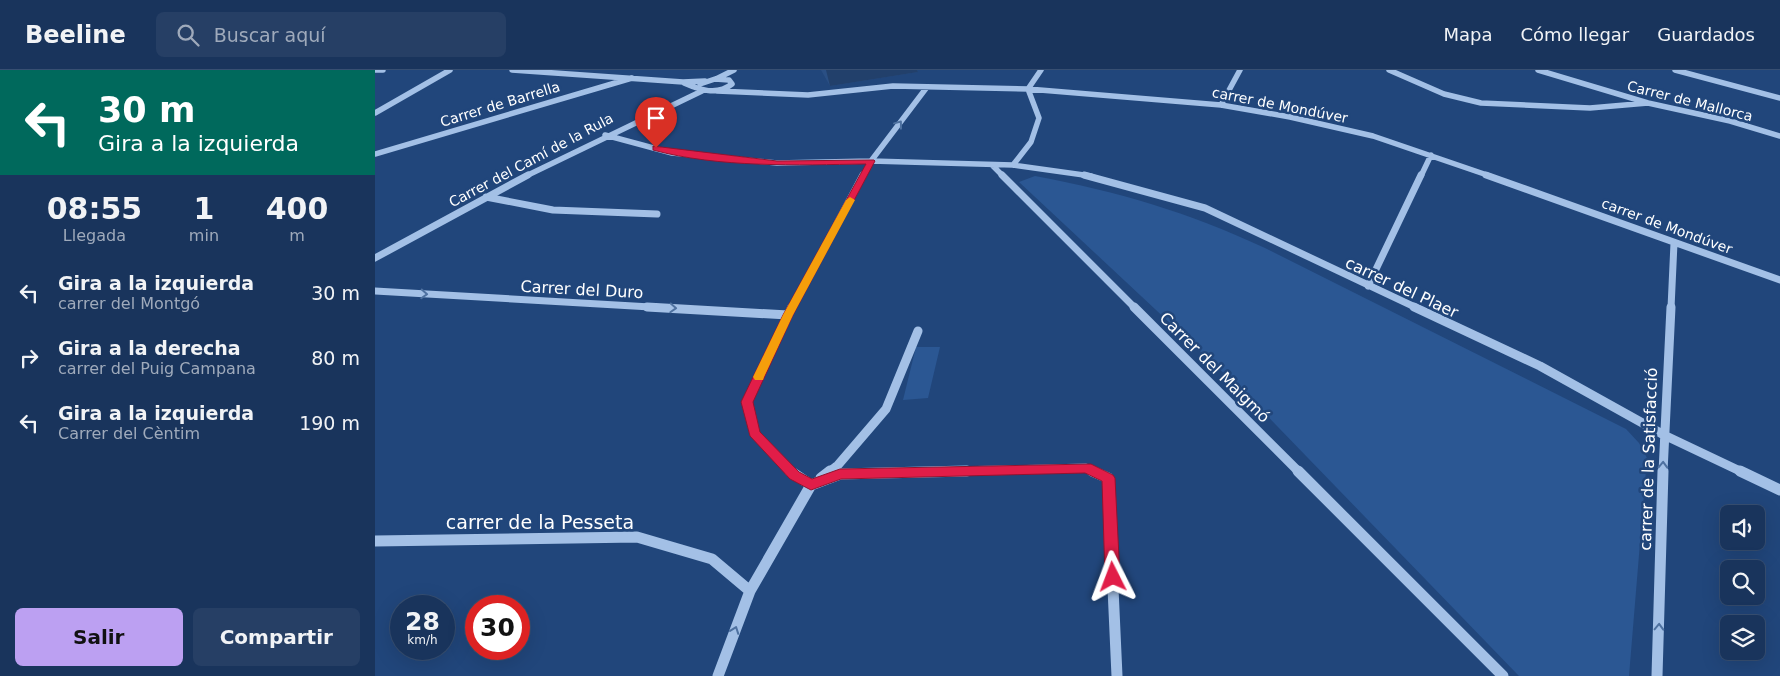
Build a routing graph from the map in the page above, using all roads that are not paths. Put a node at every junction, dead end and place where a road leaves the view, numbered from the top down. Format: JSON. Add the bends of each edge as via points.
{"nodes":[{"id":1,"x":375,"y":70,"type":"edge"},
{"id":2,"x":383,"y":70,"type":"edge"},
{"id":3,"x":450,"y":70,"type":"edge"},
{"id":4,"x":512,"y":70,"type":"edge"},
{"id":5,"x":601,"y":70,"type":"edge"},
{"id":6,"x":1041,"y":70,"type":"edge"},
{"id":7,"x":1240,"y":70,"type":"edge"},
{"id":8,"x":1389,"y":70,"type":"edge"},
{"id":9,"x":1538,"y":70,"type":"edge"},
{"id":10,"x":1675,"y":70,"type":"edge"},
{"id":11,"x":594,"y":75,"type":"junction"},
{"id":12,"x":632,"y":78,"type":"junction"},
{"id":13,"x":715,"y":79,"type":"junction"},
{"id":14,"x":705,"y":81,"type":"junction"},
{"id":15,"x":683,"y":82,"type":"junction"},
{"id":16,"x":731,"y":82,"type":"junction"},
{"id":17,"x":927,"y":87,"type":"junction"},
{"id":18,"x":700,"y":89,"type":"junction"},
{"id":19,"x":1028,"y":89,"type":"junction"},
{"id":20,"x":717,"y":91,"type":"junction"},
{"id":21,"x":751,"y":91,"type":"junction"},
{"id":22,"x":1780,"y":98,"type":"edge"},
{"id":23,"x":1648,"y":103,"type":"junction"},
{"id":24,"x":1221,"y":105,"type":"junction"},
{"id":25,"x":375,"y":113,"type":"edge"},
{"id":26,"x":605,"y":135,"type":"junction"},
{"id":27,"x":1780,"y":136,"type":"edge"},
{"id":28,"x":375,"y":154,"type":"edge"},
{"id":29,"x":1431,"y":156,"type":"junction"},
{"id":30,"x":871,"y":161,"type":"junction"},
{"id":31,"x":993,"y":165,"type":"junction"},
{"id":32,"x":1013,"y":165,"type":"junction"},
{"id":33,"x":487,"y":197,"type":"junction"},
{"id":34,"x":657,"y":214,"type":"dead end"},
{"id":35,"x":1674,"y":243,"type":"junction"},
{"id":36,"x":375,"y":258,"type":"edge"},
{"id":37,"x":1780,"y":280,"type":"edge"},
{"id":38,"x":1367,"y":286,"type":"junction"},
{"id":39,"x":375,"y":291,"type":"edge"},
{"id":40,"x":788,"y":315,"type":"junction"},
{"id":41,"x":918,"y":331,"type":"dead end"},
{"id":42,"x":1664,"y":434,"type":"junction"},
{"id":43,"x":811,"y":485,"type":"junction"},
{"id":44,"x":1780,"y":490,"type":"edge"},
{"id":45,"x":375,"y":541,"type":"edge"},
{"id":46,"x":750,"y":590,"type":"junction"},
{"id":47,"x":718,"y":676,"type":"edge"},
{"id":48,"x":1117,"y":676,"type":"edge"},
{"id":49,"x":1503,"y":676,"type":"edge"},
{"id":50,"x":1657,"y":676,"type":"edge"}],
"edges":[{"from":1,"to":2,"type":"street"},
{"from":3,"to":25,"type":"street"},
{"from":4,"to":11,"type":"street"},
{"from":5,"to":11,"type":"street"},
{"from":6,"to":19,"type":"street"},
{"from":7,"to":24,"type":"street"},
{"from":8,"to":23,"type":"street","via":[[1425,88],[1464,100],[1567,108],[1629,107]]},
{"from":9,"to":23,"type":"street","name":"Carrer de Mallorca"},
{"from":10,"to":22,"type":"street"},
{"from":11,"to":12,"type":"street"},
{"from":12,"to":15,"type":"street"},
{"from":12,"to":28,"type":"street","name":"Carrer de Barrella"},
{"from":13,"to":14,"type":"street"},
{"from":13,"to":16,"type":"street"},
{"from":13,"to":16,"type":"street","via":[[734,70]]},
{"from":14,"to":15,"type":"street"},
{"from":14,"to":18,"type":"street"},
{"from":15,"to":18,"type":"street"},
{"from":16,"to":20,"type":"street"},
{"from":16,"to":21,"type":"street","name":"carrer de Mondúver"},
{"from":17,"to":19,"type":"street","name":"carrer de Mondúver"},
{"from":17,"to":21,"type":"street","name":"carrer de Mondúver","via":[[893,86],[808,95]]},
{"from":30,"to":17,"type":"street","one_way":true},
{"from":18,"to":20,"type":"street"},
{"from":18,"to":26,"type":"street","name":"Carrer del Camí de la Rula"},
{"from":19,"to":24,"type":"street","name":"carrer de Mondúver"},
{"from":19,"to":32,"type":"street","via":[[1039,118],[1031,142]]},
{"from":20,"to":21,"type":"street","name":"carrer de Mondúver"},
{"from":23,"to":27,"type":"street","name":"Carrer de Mallorca"},
{"from":24,"to":29,"type":"street","name":"carrer de Mondúver","via":[[1373,136]]},
{"from":26,"to":30,"type":"street","via":[[682,154],[777,163]]},
{"from":26,"to":33,"type":"street","name":"Carrer del Camí de la Rula"},
{"from":29,"to":35,"type":"street","name":"carrer de Mondúver"},
{"from":29,"to":38,"type":"street"},
{"from":30,"to":31,"type":"street"},
{"from":30,"to":40,"type":"street"},
{"from":31,"to":32,"type":"street","name":"carrer del Plaer"},
{"from":31,"to":49,"type":"street","name":"Carrer del Maigmó"},
{"from":32,"to":38,"type":"street","name":"carrer del Plaer","via":[[1090,176],[1205,208]]},
{"from":33,"to":34,"type":"street","via":[[553,210]]},
{"from":33,"to":36,"type":"street","name":"Carrer del Camí de la Rula"},
{"from":35,"to":37,"type":"street","name":"carrer de Mondúver"},
{"from":35,"to":42,"type":"street","name":"carrer de la Satisfacció"},
{"from":38,"to":42,"type":"street","name":"carrer del Plaer","via":[[1540,366]]},
{"from":39,"to":40,"type":"street","name":"Carrer del Duro","one_way":true},
{"from":40,"to":43,"type":"street","via":[[747,402],[754,433],[795,476]]},
{"from":41,"to":43,"type":"street","via":[[886,409],[838,465]]},
{"from":42,"to":44,"type":"street","name":"carrer del Plaer"},
{"from":50,"to":42,"type":"street","name":"carrer de la Satisfacció","one_way":true},
{"from":43,"to":46,"type":"street"},
{"from":43,"to":48,"type":"street","via":[[840,474],[1087,468],[1108,478]]},
{"from":45,"to":46,"type":"street","name":"carrer de la Pesseta","via":[[637,538],[712,559]]},
{"from":47,"to":46,"type":"street","one_way":true}]}
